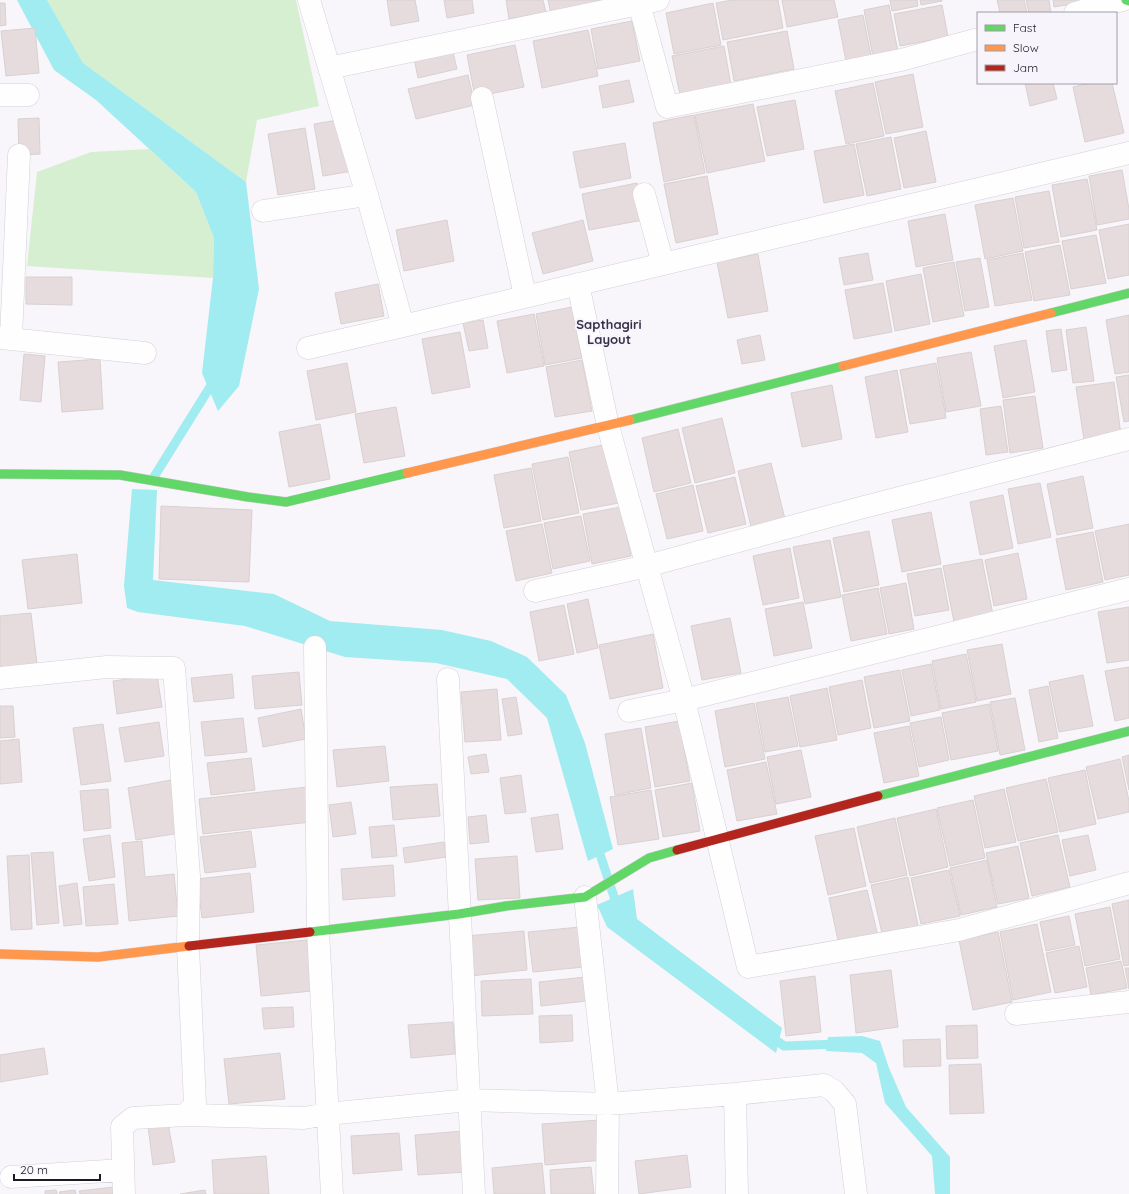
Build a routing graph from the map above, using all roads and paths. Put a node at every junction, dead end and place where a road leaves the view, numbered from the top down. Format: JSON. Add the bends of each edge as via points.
{"nodes":[{"id":1,"x":309,"y":0,"type":"edge"},
{"id":2,"x":1125,"y":0,"type":"edge"},
{"id":3,"x":1129,"y":1,"type":"edge"},
{"id":4,"x":648,"y":2,"type":"edge"},
{"id":5,"x":1079,"y":12,"type":"edge"},
{"id":6,"x":977,"y":39,"type":"edge"},
{"id":7,"x":329,"y":68,"type":"junction"},
{"id":8,"x":0,"y":95,"type":"edge"},
{"id":9,"x":28,"y":95,"type":"dead end"},
{"id":10,"x":482,"y":98,"type":"dead end"},
{"id":11,"x":1129,"y":153,"type":"edge"},
{"id":12,"x":19,"y":154,"type":"dead end"},
{"id":13,"x":644,"y":194,"type":"dead end"},
{"id":14,"x":367,"y":196,"type":"junction"},
{"id":15,"x":263,"y":211,"type":"dead end"},
{"id":16,"x":663,"y":264,"type":"junction"},
{"id":17,"x":578,"y":284,"type":"junction"},
{"id":18,"x":1129,"y":293,"type":"edge"},
{"id":19,"x":526,"y":296,"type":"junction"},
{"id":20,"x":403,"y":326,"type":"junction"},
{"id":21,"x":6,"y":338,"type":"edge"},
{"id":22,"x":308,"y":348,"type":"dead end"},
{"id":23,"x":144,"y":353,"type":"dead end"},
{"id":24,"x":608,"y":426,"type":"junction"},
{"id":25,"x":1129,"y":439,"type":"edge"},
{"id":26,"x":0,"y":474,"type":"edge"},
{"id":27,"x":647,"y":566,"type":"junction"},
{"id":28,"x":1129,"y":589,"type":"edge"},
{"id":29,"x":535,"y":591,"type":"dead end"},
{"id":30,"x":315,"y":647,"type":"dead end"},
{"id":31,"x":0,"y":678,"type":"edge"},
{"id":32,"x":448,"y":679,"type":"dead end"},
{"id":33,"x":684,"y":700,"type":"junction"},
{"id":34,"x":629,"y":711,"type":"dead end"},
{"id":35,"x":1129,"y":731,"type":"edge"},
{"id":36,"x":718,"y":838,"type":"junction"},
{"id":37,"x":1129,"y":883,"type":"edge"},
{"id":38,"x":585,"y":897,"type":"junction"},
{"id":39,"x":459,"y":914,"type":"junction"},
{"id":40,"x":318,"y":931,"type":"junction"},
{"id":41,"x":188,"y":947,"type":"junction"},
{"id":42,"x":0,"y":954,"type":"edge"},
{"id":43,"x":1129,"y":1002,"type":"edge"},
{"id":44,"x":1016,"y":1014,"type":"dead end"},
{"id":45,"x":735,"y":1094,"type":"junction"},
{"id":46,"x":469,"y":1100,"type":"junction"},
{"id":47,"x":608,"y":1104,"type":"junction"},
{"id":48,"x":327,"y":1114,"type":"junction"},
{"id":49,"x":186,"y":1115,"type":"junction"},
{"id":50,"x":123,"y":1170,"type":"junction"},
{"id":51,"x":11,"y":1177,"type":"dead end"},
{"id":52,"x":124,"y":1194,"type":"edge"},
{"id":53,"x":332,"y":1194,"type":"edge"},
{"id":54,"x":474,"y":1194,"type":"edge"},
{"id":55,"x":607,"y":1194,"type":"edge"},
{"id":56,"x":737,"y":1194,"type":"edge"},
{"id":57,"x":856,"y":1194,"type":"edge"}],
"edges":[{"from":1,"to":7,"type":"street"},
{"from":2,"to":3,"type":"street"},
{"from":2,"to":5,"type":"street"},
{"from":4,"to":6,"type":"street","via":[[667,107],[901,60]]},
{"from":4,"to":7,"type":"street"},
{"from":7,"to":14,"type":"street"},
{"from":8,"to":9,"type":"street"},
{"from":10,"to":19,"type":"street"},
{"from":11,"to":16,"type":"street"},
{"from":12,"to":21,"type":"street"},
{"from":13,"to":16,"type":"street"},
{"from":14,"to":15,"type":"street"},
{"from":14,"to":20,"type":"street"},
{"from":16,"to":17,"type":"street"},
{"from":17,"to":19,"type":"street"},
{"from":17,"to":24,"type":"street"},
{"from":18,"to":24,"type":"street"},
{"from":19,"to":20,"type":"street"},
{"from":20,"to":22,"type":"street"},
{"from":21,"to":23,"type":"street"},
{"from":24,"to":26,"type":"street","via":[[286,502],[120,475]]},
{"from":24,"to":27,"type":"street"},
{"from":25,"to":27,"type":"street"},
{"from":27,"to":29,"type":"street"},
{"from":27,"to":33,"type":"street"},
{"from":28,"to":33,"type":"street"},
{"from":30,"to":40,"type":"street"},
{"from":31,"to":41,"type":"street","via":[[107,667],[174,668],[189,876]]},
{"from":32,"to":39,"type":"street"},
{"from":33,"to":34,"type":"street"},
{"from":33,"to":36,"type":"street"},
{"from":35,"to":36,"type":"street"},
{"from":36,"to":37,"type":"street","via":[[748,966],[959,930]]},
{"from":36,"to":38,"type":"street","via":[[649,858]]},
{"from":38,"to":39,"type":"street"},
{"from":38,"to":47,"type":"street"},
{"from":39,"to":40,"type":"street"},
{"from":39,"to":46,"type":"street"},
{"from":40,"to":41,"type":"street"},
{"from":40,"to":48,"type":"street"},
{"from":41,"to":42,"type":"street","via":[[98,957]]},
{"from":41,"to":49,"type":"street","via":[[195,1104]]},
{"from":43,"to":44,"type":"street"},
{"from":45,"to":47,"type":"street"},
{"from":45,"to":56,"type":"street"},
{"from":45,"to":57,"type":"street","via":[[824,1085],[834,1091],[845,1104]]},
{"from":46,"to":47,"type":"street"},
{"from":46,"to":48,"type":"street"},
{"from":46,"to":54,"type":"street"},
{"from":47,"to":55,"type":"street"},
{"from":48,"to":49,"type":"street","via":[[304,1118]]},
{"from":48,"to":53,"type":"street"},
{"from":49,"to":50,"type":"street","via":[[133,1118],[122,1127]]},
{"from":50,"to":51,"type":"street"},
{"from":50,"to":52,"type":"street"}]}
